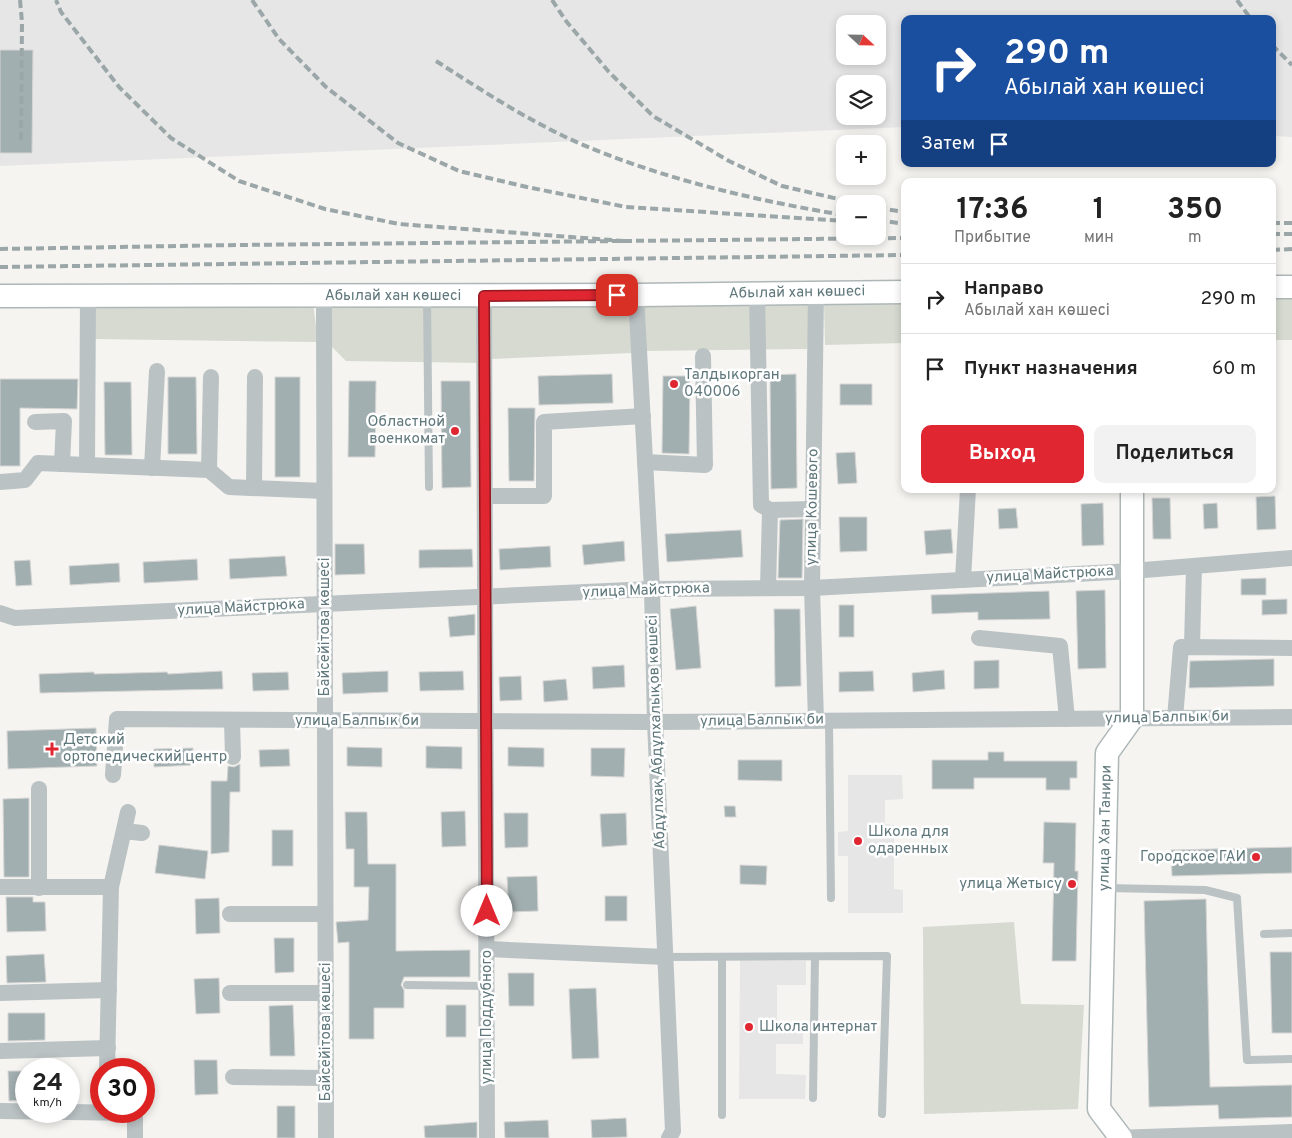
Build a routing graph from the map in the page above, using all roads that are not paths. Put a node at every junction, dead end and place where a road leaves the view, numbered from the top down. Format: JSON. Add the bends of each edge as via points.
{"nodes":[{"id":1,"x":1276,"y":287,"type":"edge"},
{"id":2,"x":1292,"y":287,"type":"edge"},
{"id":3,"x":901,"y":292,"type":"edge"},
{"id":4,"x":816,"y":293,"type":"junction"},
{"id":5,"x":757,"y":294,"type":"junction"},
{"id":6,"x":636,"y":295,"type":"junction"},
{"id":7,"x":0,"y":296,"type":"edge"},
{"id":8,"x":88,"y":296,"type":"junction"},
{"id":9,"x":324,"y":296,"type":"junction"},
{"id":10,"x":427,"y":296,"type":"junction"},
{"id":11,"x":484,"y":296,"type":"junction"},
{"id":12,"x":703,"y":356,"type":"dead end"},
{"id":13,"x":157,"y":371,"type":"dead end"},
{"id":14,"x":211,"y":377,"type":"dead end"},
{"id":15,"x":255,"y":377,"type":"dead end"},
{"id":16,"x":643,"y":416,"type":"junction"},
{"id":17,"x":36,"y":422,"type":"dead end"},
{"id":18,"x":645,"y":462,"type":"junction"},
{"id":19,"x":62,"y":464,"type":"junction"},
{"id":20,"x":87,"y":465,"type":"junction"},
{"id":21,"x":152,"y":468,"type":"junction"},
{"id":22,"x":209,"y":470,"type":"junction"},
{"id":23,"x":0,"y":482,"type":"edge"},
{"id":24,"x":429,"y":487,"type":"dead end"},
{"id":25,"x":254,"y":488,"type":"junction"},
{"id":26,"x":324,"y":490,"type":"junction"},
{"id":27,"x":968,"y":493,"type":"edge"},
{"id":28,"x":1132,"y":493,"type":"edge"},
{"id":29,"x":485,"y":496,"type":"junction"},
{"id":30,"x":813,"y":509,"type":"junction"},
{"id":31,"x":770,"y":510,"type":"junction"},
{"id":32,"x":1292,"y":558,"type":"edge"},
{"id":33,"x":1194,"y":566,"type":"junction"},
{"id":34,"x":1132,"y":571,"type":"junction"},
{"id":35,"x":963,"y":580,"type":"junction"},
{"id":36,"x":768,"y":588,"type":"junction"},
{"id":37,"x":812,"y":588,"type":"junction"},
{"id":38,"x":652,"y":589,"type":"junction"},
{"id":39,"x":486,"y":597,"type":"junction"},
{"id":40,"x":325,"y":604,"type":"junction"},
{"id":41,"x":0,"y":613,"type":"edge"},
{"id":42,"x":980,"y":638,"type":"dead end"},
{"id":43,"x":1192,"y":647,"type":"junction"},
{"id":44,"x":1292,"y":648,"type":"edge"},
{"id":45,"x":1292,"y":716,"type":"edge"},
{"id":46,"x":1132,"y":718,"type":"junction"},
{"id":47,"x":1175,"y":718,"type":"junction"},
{"id":48,"x":1067,"y":719,"type":"junction"},
{"id":49,"x":232,"y":720,"type":"junction"},
{"id":50,"x":324,"y":721,"type":"junction"},
{"id":51,"x":822,"y":721,"type":"junction"},
{"id":52,"x":486,"y":722,"type":"junction"},
{"id":53,"x":655,"y":722,"type":"junction"},
{"id":54,"x":233,"y":757,"type":"dead end"},
{"id":55,"x":113,"y":775,"type":"dead end"},
{"id":56,"x":39,"y":789,"type":"dead end"},
{"id":57,"x":128,"y":812,"type":"dead end"},
{"id":58,"x":124,"y":831,"type":"junction"},
{"id":59,"x":142,"y":833,"type":"dead end"},
{"id":60,"x":0,"y":887,"type":"edge"},
{"id":61,"x":111,"y":887,"type":"junction"},
{"id":62,"x":38,"y":888,"type":"junction"},
{"id":63,"x":1104,"y":888,"type":"junction"},
{"id":64,"x":832,"y":898,"type":"dead end"},
{"id":65,"x":230,"y":914,"type":"dead end"},
{"id":66,"x":325,"y":914,"type":"junction"},
{"id":67,"x":1292,"y":933,"type":"edge"},
{"id":68,"x":1264,"y":934,"type":"dead end"},
{"id":69,"x":487,"y":949,"type":"junction"},
{"id":70,"x":665,"y":957,"type":"junction"},
{"id":71,"x":722,"y":957,"type":"junction"},
{"id":72,"x":815,"y":957,"type":"junction"},
{"id":73,"x":407,"y":985,"type":"dead end"},
{"id":74,"x":487,"y":986,"type":"junction"},
{"id":75,"x":109,"y":990,"type":"junction"},
{"id":76,"x":0,"y":993,"type":"edge"},
{"id":77,"x":230,"y":993,"type":"dead end"},
{"id":78,"x":326,"y":993,"type":"junction"},
{"id":79,"x":108,"y":1048,"type":"junction"},
{"id":80,"x":0,"y":1051,"type":"edge"},
{"id":81,"x":108,"y":1058,"type":"edge"},
{"id":82,"x":1292,"y":1059,"type":"edge"},
{"id":83,"x":233,"y":1077,"type":"dead end"},
{"id":84,"x":326,"y":1078,"type":"junction"},
{"id":85,"x":813,"y":1098,"type":"dead end"},
{"id":86,"x":0,"y":1111,"type":"edge"},
{"id":87,"x":90,"y":1112,"type":"edge"},
{"id":88,"x":882,"y":1114,"type":"dead end"},
{"id":89,"x":722,"y":1115,"type":"dead end"},
{"id":90,"x":135,"y":1123,"type":"edge"},
{"id":91,"x":1292,"y":1132,"type":"edge"},
{"id":92,"x":135,"y":1138,"type":"edge"},
{"id":93,"x":326,"y":1138,"type":"edge"},
{"id":94,"x":487,"y":1138,"type":"edge"},
{"id":95,"x":669,"y":1138,"type":"edge"},
{"id":96,"x":1114,"y":1138,"type":"edge"},
{"id":97,"x":1121,"y":1138,"type":"edge"}],
"edges":[{"from":1,"to":2,"type":"main road"},
{"from":3,"to":4,"type":"main road","name":"Абылай хан көшесі"},
{"from":4,"to":5,"type":"main road","name":"Абылай хан көшесі"},
{"from":4,"to":30,"type":"street","name":"улица Кошевого"},
{"from":5,"to":6,"type":"main road","name":"Абылай хан көшесі"},
{"from":5,"to":31,"type":"street","via":[[761,505]]},
{"from":6,"to":11,"type":"main road","name":"Абылай хан көшесі"},
{"from":6,"to":16,"type":"street","name":"Абдұлхақ Абдұлхалықов көшесі"},
{"from":7,"to":8,"type":"main road","name":"Абылай хан көшесі"},
{"from":8,"to":9,"type":"main road","name":"Абылай хан көшесі"},
{"from":8,"to":20,"type":"street"},
{"from":9,"to":10,"type":"main road","name":"Абылай хан көшесі"},
{"from":9,"to":26,"type":"street","name":"Байсейітова көшесі"},
{"from":10,"to":11,"type":"main road","name":"Абылай хан көшесі"},
{"from":10,"to":24,"type":"lane"},
{"from":11,"to":29,"type":"street","name":"улица Поддубного"},
{"from":12,"to":18,"type":"street","via":[[705,465]]},
{"from":13,"to":21,"type":"street"},
{"from":14,"to":22,"type":"street"},
{"from":15,"to":25,"type":"street"},
{"from":16,"to":18,"type":"street","name":"Абдұлхақ Абдұлхалықов көшесі"},
{"from":16,"to":29,"type":"street","via":[[544,422],[544,496]]},
{"from":17,"to":19,"type":"street","via":[[64,420]]},
{"from":18,"to":38,"type":"street","name":"Абдұлхақ Абдұлхалықов көшесі"},
{"from":19,"to":20,"type":"street"},
{"from":19,"to":23,"type":"street","via":[[38,463],[25,480]]},
{"from":20,"to":21,"type":"street"},
{"from":21,"to":22,"type":"street"},
{"from":22,"to":25,"type":"street","via":[[229,487]]},
{"from":25,"to":26,"type":"street"},
{"from":26,"to":40,"type":"street","name":"Байсейітова көшесі"},
{"from":27,"to":35,"type":"street"},
{"from":28,"to":34,"type":"main road"},
{"from":29,"to":39,"type":"street","name":"улица Поддубного"},
{"from":30,"to":31,"type":"street"},
{"from":30,"to":37,"type":"street","name":"улица Кошевого"},
{"from":31,"to":36,"type":"street"},
{"from":32,"to":33,"type":"street","name":"улица Майстрюка"},
{"from":33,"to":34,"type":"street","name":"улица Майстрюка"},
{"from":33,"to":43,"type":"street"},
{"from":34,"to":35,"type":"street","name":"улица Майстрюка"},
{"from":34,"to":46,"type":"main road"},
{"from":35,"to":37,"type":"street","name":"улица Майстрюка"},
{"from":36,"to":37,"type":"street","name":"улица Майстрюка"},
{"from":36,"to":38,"type":"street","name":"улица Майстрюка"},
{"from":37,"to":51,"type":"street","name":"улица Кошевого"},
{"from":38,"to":39,"type":"street","name":"улица Майстрюка"},
{"from":38,"to":53,"type":"street","name":"Абдұлхақ Абдұлхалықов көшесі"},
{"from":39,"to":40,"type":"street","name":"улица Майстрюка"},
{"from":39,"to":52,"type":"street","name":"улица Поддубного"},
{"from":40,"to":41,"type":"street","name":"улица Майстрюка","via":[[15,618]]},
{"from":40,"to":50,"type":"street","name":"Байсейітова көшесі"},
{"from":42,"to":48,"type":"street","via":[[1060,646]]},
{"from":43,"to":44,"type":"street"},
{"from":43,"to":47,"type":"street","via":[[1181,647]]},
{"from":45,"to":47,"type":"street","name":"улица Балпык би"},
{"from":46,"to":47,"type":"street","name":"улица Балпык би"},
{"from":46,"to":48,"type":"street","name":"улица Балпык би"},
{"from":46,"to":63,"type":"main road","name":"улица Хан Танири","via":[[1107,753]]},
{"from":48,"to":51,"type":"street","name":"улица Балпык би"},
{"from":49,"to":50,"type":"street","name":"улица Балпык би"},
{"from":49,"to":54,"type":"street"},
{"from":49,"to":55,"type":"street","name":"улица Балпык би","via":[[117,720]]},
{"from":50,"to":52,"type":"street","name":"улица Балпык би"},
{"from":50,"to":66,"type":"street","name":"Байсейітова көшесі"},
{"from":51,"to":53,"type":"street","name":"улица Балпык би"},
{"from":51,"to":64,"type":"lane"},
{"from":52,"to":53,"type":"street","name":"улица Балпык би"},
{"from":52,"to":69,"type":"street","name":"улица Поддубного"},
{"from":53,"to":70,"type":"street","name":"Абдұлхақ Абдұлхалықов көшесі"},
{"from":56,"to":62,"type":"street"},
{"from":57,"to":58,"type":"street"},
{"from":58,"to":59,"type":"street"},
{"from":58,"to":61,"type":"street"},
{"from":60,"to":62,"type":"street"},
{"from":61,"to":62,"type":"street"},
{"from":61,"to":75,"type":"street"},
{"from":63,"to":82,"type":"lane","via":[[1205,890],[1237,898],[1247,1060]]},
{"from":63,"to":97,"type":"main road","name":"улица Хан Танири","via":[[1099,1109]]},
{"from":65,"to":66,"type":"street"},
{"from":66,"to":78,"type":"street","name":"Байсейітова көшесі"},
{"from":67,"to":68,"type":"lane"},
{"from":69,"to":70,"type":"street"},
{"from":69,"to":74,"type":"street","name":"улица Поддубного"},
{"from":70,"to":71,"type":"lane"},
{"from":70,"to":95,"type":"street","name":"Абдұлхақ Абдұлхалықов көшесі","via":[[673,1130]]},
{"from":71,"to":72,"type":"lane"},
{"from":71,"to":89,"type":"lane"},
{"from":72,"to":85,"type":"lane"},
{"from":72,"to":88,"type":"lane","via":[[887,956]]},
{"from":73,"to":74,"type":"lane"},
{"from":74,"to":94,"type":"street","name":"улица Поддубного"},
{"from":75,"to":76,"type":"street"},
{"from":75,"to":79,"type":"street"},
{"from":77,"to":78,"type":"street"},
{"from":78,"to":84,"type":"street","name":"Байсейітова көшесі"},
{"from":79,"to":80,"type":"street"},
{"from":79,"to":81,"type":"street"},
{"from":83,"to":84,"type":"street"},
{"from":84,"to":93,"type":"street","name":"Байсейітова көшесі"},
{"from":86,"to":87,"type":"street"},
{"from":90,"to":92,"type":"street"},
{"from":91,"to":97,"type":"street"},
{"from":96,"to":97,"type":"street"}]}
